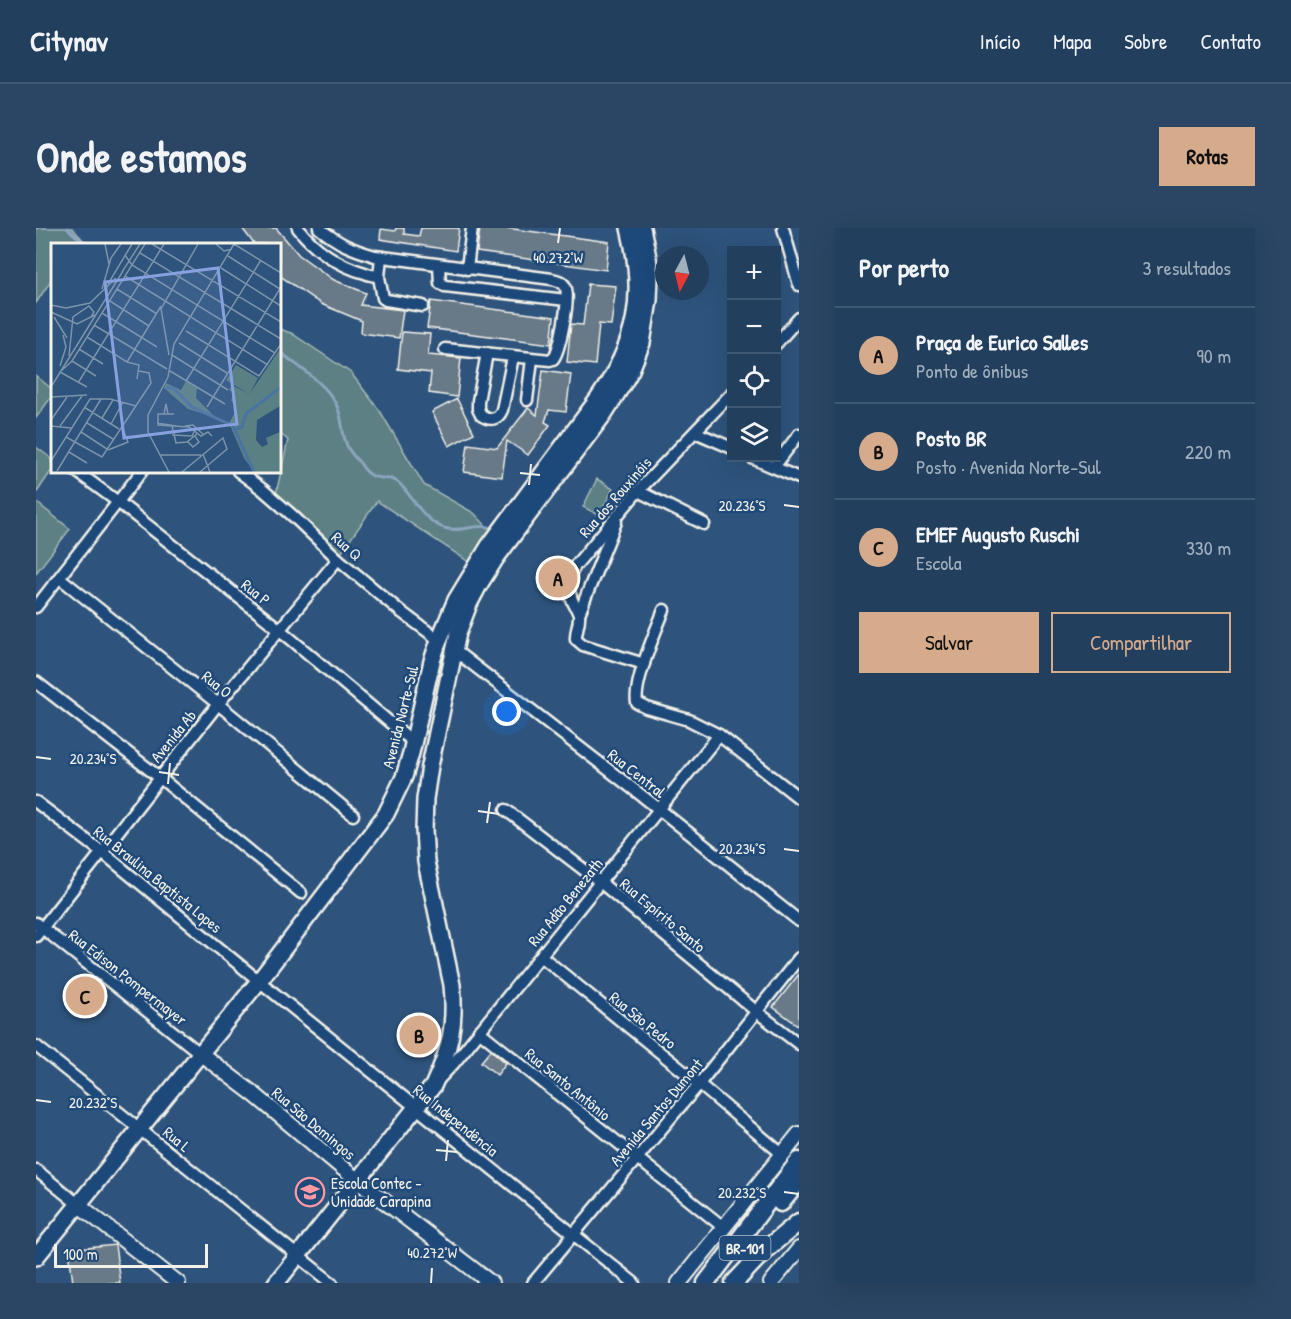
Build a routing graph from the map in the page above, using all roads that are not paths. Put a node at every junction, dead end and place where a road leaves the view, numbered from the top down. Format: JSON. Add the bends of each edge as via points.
{"nodes":[{"id":1,"x":298,"y":228,"type":"edge"},
{"id":2,"x":319,"y":228,"type":"edge"},
{"id":3,"x":472,"y":228,"type":"edge"},
{"id":4,"x":629,"y":228,"type":"edge"},
{"id":5,"x":642,"y":228,"type":"edge"},
{"id":6,"x":783,"y":228,"type":"edge"},
{"id":7,"x":381,"y":257,"type":"junction"},
{"id":8,"x":440,"y":266,"type":"junction"},
{"id":9,"x":467,"y":269,"type":"junction"},
{"id":10,"x":379,"y":277,"type":"junction"},
{"id":11,"x":799,"y":285,"type":"edge"},
{"id":12,"x":566,"y":300,"type":"junction"},
{"id":13,"x":423,"y":306,"type":"dead end"},
{"id":14,"x":799,"y":318,"type":"edge"},
{"id":15,"x":781,"y":339,"type":"edge"},
{"id":16,"x":445,"y":349,"type":"dead end"},
{"id":17,"x":487,"y":353,"type":"junction"},
{"id":18,"x":513,"y":357,"type":"junction"},
{"id":19,"x":532,"y":359,"type":"junction"},
{"id":20,"x":727,"y":398,"type":"edge"},
{"id":21,"x":527,"y":400,"type":"dead end"},
{"id":22,"x":695,"y":432,"type":"junction"},
{"id":23,"x":799,"y":434,"type":"edge"},
{"id":24,"x":727,"y":446,"type":"edge"},
{"id":25,"x":762,"y":462,"type":"edge"},
{"id":26,"x":774,"y":467,"type":"junction"},
{"id":27,"x":77,"y":472,"type":"edge"},
{"id":28,"x":141,"y":472,"type":"edge"},
{"id":29,"x":239,"y":472,"type":"edge"},
{"id":30,"x":799,"y":478,"type":"edge"},
{"id":31,"x":638,"y":491,"type":"junction"},
{"id":32,"x":118,"y":502,"type":"junction"},
{"id":33,"x":619,"y":513,"type":"junction"},
{"id":34,"x":704,"y":524,"type":"dead end"},
{"id":35,"x":338,"y":559,"type":"junction"},
{"id":36,"x":60,"y":578,"type":"junction"},
{"id":37,"x":36,"y":607,"type":"edge"},
{"id":38,"x":664,"y":610,"type":"dead end"},
{"id":39,"x":579,"y":614,"type":"junction"},
{"id":40,"x":279,"y":629,"type":"junction"},
{"id":41,"x":439,"y":640,"type":"junction"},
{"id":42,"x":454,"y":650,"type":"junction"},
{"id":43,"x":644,"y":664,"type":"junction"},
{"id":44,"x":36,"y":682,"type":"edge"},
{"id":45,"x":218,"y":704,"type":"junction"},
{"id":46,"x":719,"y":735,"type":"junction"},
{"id":47,"x":413,"y":742,"type":"junction"},
{"id":48,"x":159,"y":777,"type":"junction"},
{"id":49,"x":799,"y":798,"type":"edge"},
{"id":50,"x":36,"y":802,"type":"edge"},
{"id":51,"x":659,"y":809,"type":"junction"},
{"id":52,"x":507,"y":810,"type":"dead end"},
{"id":53,"x":353,"y":815,"type":"dead end"},
{"id":54,"x":102,"y":852,"type":"junction"},
{"id":55,"x":600,"y":882,"type":"junction"},
{"id":56,"x":301,"y":893,"type":"dead end"},
{"id":57,"x":799,"y":921,"type":"edge"},
{"id":58,"x":38,"y":929,"type":"edge"},
{"id":59,"x":541,"y":956,"type":"junction"},
{"id":60,"x":799,"y":958,"type":"edge"},
{"id":61,"x":259,"y":981,"type":"junction"},
{"id":62,"x":757,"y":1012,"type":"junction"},
{"id":63,"x":479,"y":1031,"type":"junction"},
{"id":64,"x":799,"y":1044,"type":"edge"},
{"id":65,"x":36,"y":1046,"type":"edge"},
{"id":66,"x":201,"y":1054,"type":"junction"},
{"id":67,"x":699,"y":1084,"type":"junction"},
{"id":68,"x":434,"y":1086,"type":"junction"},
{"id":69,"x":417,"y":1107,"type":"junction"},
{"id":70,"x":141,"y":1129,"type":"junction"},
{"id":71,"x":799,"y":1134,"type":"edge"},
{"id":72,"x":782,"y":1154,"type":"junction"},
{"id":73,"x":636,"y":1159,"type":"junction"},
{"id":74,"x":799,"y":1161,"type":"edge"},
{"id":75,"x":36,"y":1170,"type":"edge"},
{"id":76,"x":358,"y":1180,"type":"junction"},
{"id":77,"x":799,"y":1181,"type":"edge"},
{"id":78,"x":79,"y":1205,"type":"junction"},
{"id":79,"x":799,"y":1222,"type":"edge"},
{"id":80,"x":723,"y":1227,"type":"junction"},
{"id":81,"x":574,"y":1235,"type":"junction"},
{"id":82,"x":799,"y":1249,"type":"edge"},
{"id":83,"x":298,"y":1256,"type":"junction"},
{"id":84,"x":36,"y":1257,"type":"edge"},
{"id":85,"x":736,"y":1281,"type":"edge"},
{"id":86,"x":178,"y":1283,"type":"edge"},
{"id":87,"x":276,"y":1283,"type":"edge"},
{"id":88,"x":332,"y":1283,"type":"edge"},
{"id":89,"x":491,"y":1283,"type":"edge"},
{"id":90,"x":533,"y":1283,"type":"edge"},
{"id":91,"x":634,"y":1283,"type":"edge"},
{"id":92,"x":679,"y":1283,"type":"edge"},
{"id":93,"x":706,"y":1283,"type":"edge"},
{"id":94,"x":717,"y":1283,"type":"edge"},
{"id":95,"x":771,"y":1283,"type":"edge"}],
"edges":[{"from":1,"to":10,"type":"street","via":[[330,258]]},
{"from":2,"to":7,"type":"street","via":[[354,250]]},
{"from":3,"to":9,"type":"street"},
{"from":4,"to":41,"type":"main road","name":"Avenida Norte-Sul","via":[[636,261],[637,302],[619,366],[475,568]]},
{"from":5,"to":42,"type":"main road","via":[[650,300],[642,343],[631,370],[604,414],[478,585]]},
{"from":6,"to":11,"type":"street"},
{"from":7,"to":8,"type":"street"},
{"from":7,"to":10,"type":"street"},
{"from":8,"to":9,"type":"street"},
{"from":8,"to":12,"type":"street","via":[[440,283],[445,286]]},
{"from":9,"to":12,"type":"street","via":[[557,280],[565,285]]},
{"from":10,"to":13,"type":"street","via":[[386,300]]},
{"from":12,"to":19,"type":"street","via":[[555,358]]},
{"from":14,"to":15,"type":"street"},
{"from":16,"to":17,"type":"street"},
{"from":17,"to":18,"type":"street"},
{"from":17,"to":18,"type":"street","via":[[478,405],[481,415],[489,419],[498,417],[502,410]]},
{"from":18,"to":19,"type":"street"},
{"from":19,"to":21,"type":"street"},
{"from":20,"to":22,"type":"street","name":"Rua dos Rouxinóis"},
{"from":22,"to":24,"type":"street"},
{"from":22,"to":31,"type":"street","name":"Rua dos Rouxinóis"},
{"from":23,"to":26,"type":"street"},
{"from":25,"to":26,"type":"street"},
{"from":26,"to":30,"type":"street"},
{"from":27,"to":32,"type":"street","name":"Rua P"},
{"from":28,"to":32,"type":"street"},
{"from":29,"to":35,"type":"street","name":"Rua Q"},
{"from":31,"to":33,"type":"street","name":"Rua dos Rouxinóis"},
{"from":31,"to":34,"type":"street"},
{"from":32,"to":36,"type":"street"},
{"from":32,"to":40,"type":"street","name":"Rua P"},
{"from":33,"to":39,"type":"street"},
{"from":33,"to":39,"type":"street","name":"Rua dos Rouxinóis","via":[[571,573],[568,587]]},
{"from":35,"to":40,"type":"street","name":"Avenida Ab"},
{"from":35,"to":41,"type":"street","name":"Rua Q"},
{"from":36,"to":37,"type":"street"},
{"from":36,"to":45,"type":"street","name":"Rua O"},
{"from":38,"to":43,"type":"street"},
{"from":39,"to":43,"type":"street","name":"Rua dos Rouxinóis","via":[[575,633],[583,645]]},
{"from":40,"to":45,"type":"street","name":"Avenida Ab"},
{"from":40,"to":47,"type":"street","name":"Rua P"},
{"from":41,"to":47,"type":"main road","name":"Avenida Norte-Sul"},
{"from":42,"to":51,"type":"street","name":"Rua Central"},
{"from":42,"to":68,"type":"main road","via":[[424,816],[426,862],[453,998],[450,1046]]},
{"from":43,"to":46,"type":"street","via":[[637,703],[689,720]]},
{"from":44,"to":48,"type":"street"},
{"from":45,"to":48,"type":"street","name":"Avenida Ab"},
{"from":45,"to":53,"type":"street","name":"Rua O"},
{"from":46,"to":49,"type":"street"},
{"from":46,"to":51,"type":"street","name":"Rua Adão Benezath"},
{"from":47,"to":61,"type":"main road","name":"Avenida Norte-Sul","via":[[404,777],[386,814]]},
{"from":48,"to":54,"type":"street","name":"Avenida Ab"},
{"from":48,"to":56,"type":"street"},
{"from":50,"to":54,"type":"street","name":"Rua Braulina Baptista Lopes"},
{"from":51,"to":55,"type":"street","name":"Rua Adão Benezath"},
{"from":51,"to":57,"type":"street","name":"Rua Central"},
{"from":52,"to":55,"type":"street","name":"Rua Espírito Santo"},
{"from":54,"to":58,"type":"street","name":"Avenida Ab"},
{"from":54,"to":61,"type":"street","name":"Rua Braulina Baptista Lopes"},
{"from":55,"to":59,"type":"street","name":"Rua Adão Benezath"},
{"from":55,"to":62,"type":"street","name":"Rua Espírito Santo"},
{"from":58,"to":66,"type":"street","name":"Rua Edison Pompermayer"},
{"from":59,"to":63,"type":"street","name":"Rua Adão Benezath"},
{"from":59,"to":67,"type":"street","name":"Rua São Pedro"},
{"from":60,"to":62,"type":"street","name":"Avenida Santos Dumont"},
{"from":61,"to":66,"type":"main road","name":"Avenida Norte-Sul"},
{"from":61,"to":69,"type":"street","name":"Rua Independência"},
{"from":62,"to":64,"type":"street","name":"Rua Espírito Santo"},
{"from":62,"to":67,"type":"street","name":"Avenida Santos Dumont"},
{"from":63,"to":68,"type":"street","name":"Rua Adão Benezath"},
{"from":63,"to":73,"type":"street","name":"Rua Santo Antônio"},
{"from":65,"to":70,"type":"street","name":"Rua L"},
{"from":66,"to":70,"type":"main road","name":"Avenida Norte-Sul"},
{"from":66,"to":76,"type":"street","name":"Rua São Domingos"},
{"from":67,"to":72,"type":"street","name":"Rua São Pedro"},
{"from":67,"to":73,"type":"street","name":"Avenida Santos Dumont"},
{"from":68,"to":69,"type":"main road"},
{"from":69,"to":76,"type":"main road"},
{"from":69,"to":81,"type":"street","name":"Rua Independência"},
{"from":70,"to":78,"type":"main road","name":"Avenida Norte-Sul"},
{"from":70,"to":83,"type":"street","name":"Rua L"},
{"from":71,"to":72,"type":"street"},
{"from":72,"to":80,"type":"street"},
{"from":73,"to":80,"type":"street","name":"Rua Santo Antônio"},
{"from":73,"to":81,"type":"street","name":"Avenida Santos Dumont"},
{"from":74,"to":93,"type":"main road"},
{"from":75,"to":78,"type":"street"},
{"from":76,"to":83,"type":"main road"},
{"from":76,"to":89,"type":"street","name":"Rua São Domingos"},
{"from":77,"to":94,"type":"main road","number":"BR-101"},
{"from":78,"to":84,"type":"main road","name":"Avenida Norte-Sul"},
{"from":78,"to":86,"type":"street"},
{"from":79,"to":85,"type":"main road","number":"BR-101"},
{"from":80,"to":92,"type":"street"},
{"from":81,"to":90,"type":"street","name":"Avenida Santos Dumont"},
{"from":81,"to":91,"type":"street","name":"Rua Independência"},
{"from":82,"to":95,"type":"street"},
{"from":83,"to":87,"type":"main road"},
{"from":83,"to":88,"type":"street","name":"Rua L"}]}
